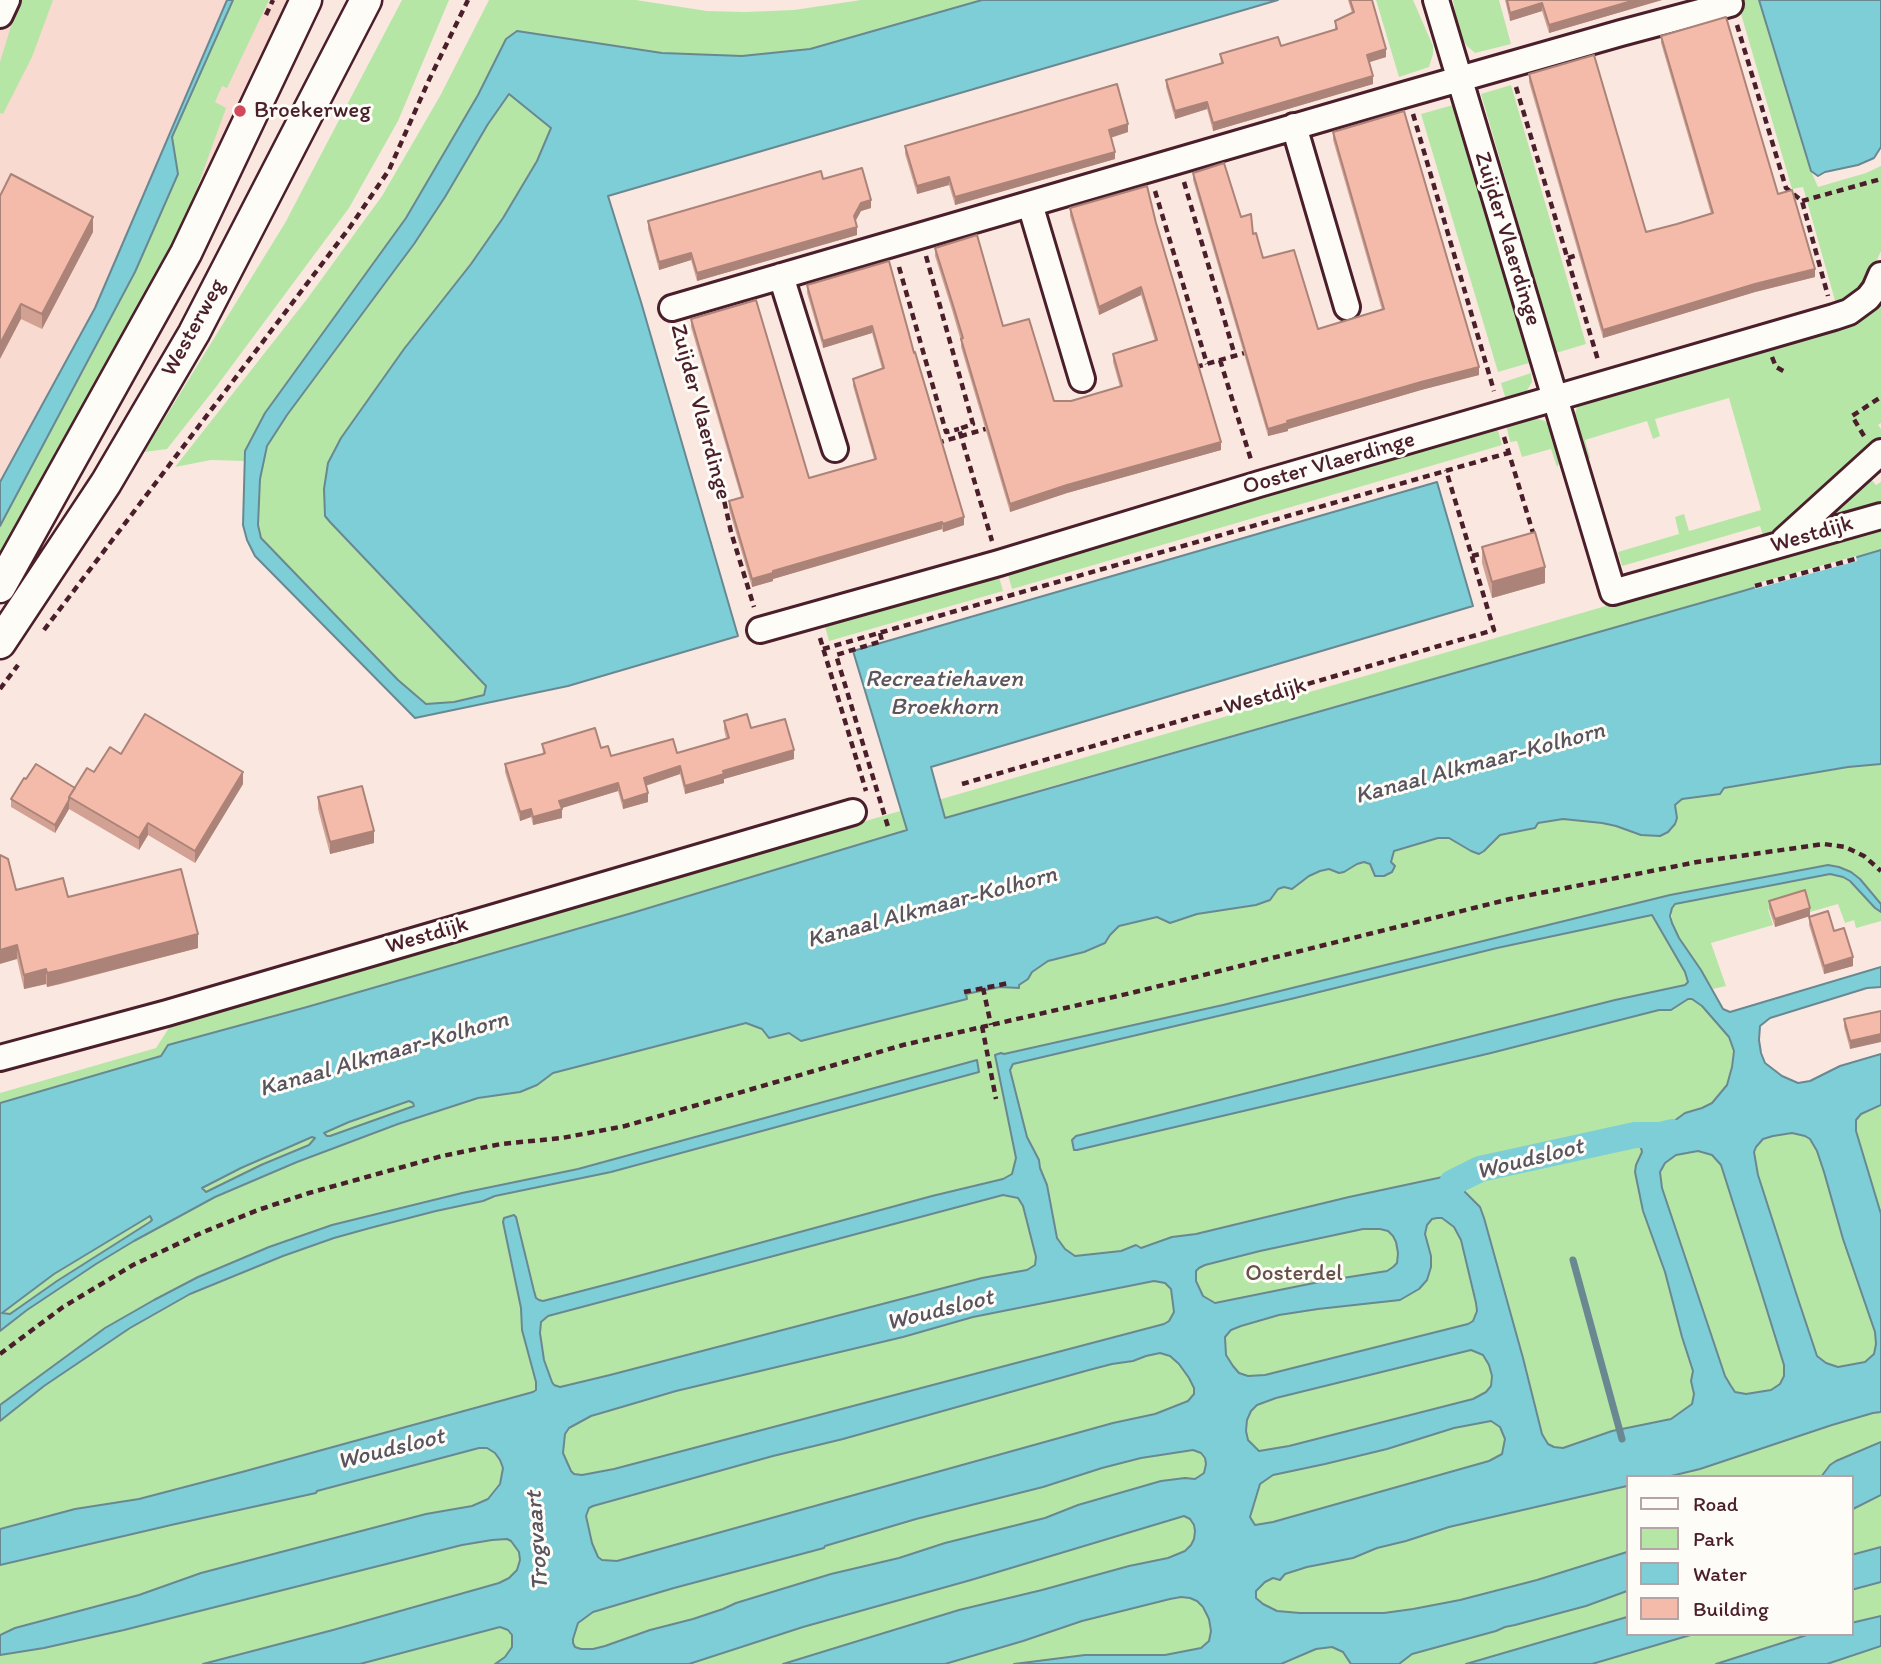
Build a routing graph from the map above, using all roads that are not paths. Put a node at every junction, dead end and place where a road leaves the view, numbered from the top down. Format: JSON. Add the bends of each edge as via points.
{"nodes":[{"id":1,"x":7,"y":0,"type":"edge"},
{"id":2,"x":306,"y":0,"type":"edge"},
{"id":3,"x":366,"y":0,"type":"edge"},
{"id":4,"x":1436,"y":0,"type":"edge"},
{"id":5,"x":1730,"y":4,"type":"road end"},
{"id":6,"x":0,"y":15,"type":"edge"},
{"id":7,"x":1460,"y":79,"type":"junction"},
{"id":8,"x":1294,"y":126,"type":"junction"},
{"id":9,"x":1030,"y":204,"type":"junction"},
{"id":10,"x":1881,"y":275,"type":"edge"},
{"id":11,"x":781,"y":276,"type":"junction"},
{"id":12,"x":1347,"y":307,"type":"dead end"},
{"id":13,"x":672,"y":309,"type":"road end"},
{"id":14,"x":1082,"y":379,"type":"dead end"},
{"id":15,"x":1555,"y":399,"type":"junction"},
{"id":16,"x":1873,"y":446,"type":"edge"},
{"id":17,"x":835,"y":449,"type":"dead end"},
{"id":18,"x":1881,"y":516,"type":"edge"},
{"id":19,"x":1778,"y":545,"type":"junction"},
{"id":20,"x":0,"y":587,"type":"edge"},
{"id":21,"x":761,"y":630,"type":"dead end"},
{"id":22,"x":11,"y":651,"type":"edge"},
{"id":23,"x":853,"y":812,"type":"road end"},
{"id":24,"x":0,"y":1058,"type":"edge"}],
"edges":[{"from":1,"to":6,"type":"street"},
{"from":2,"to":20,"type":"main road","name":"Westerweg","via":[[186,253]]},
{"from":3,"to":22,"type":"main road","name":"Westerweg","via":[[194,333]]},
{"from":4,"to":7,"type":"street","name":"Zuijder Vlaerdinge"},
{"from":5,"to":7,"type":"street","name":"Zuijder Vlaerdinge"},
{"from":7,"to":8,"type":"street","name":"Zuijder Vlaerdinge"},
{"from":7,"to":15,"type":"street","name":"Zuijder Vlaerdinge"},
{"from":8,"to":9,"type":"street","name":"Zuijder Vlaerdinge"},
{"from":8,"to":12,"type":"street"},
{"from":9,"to":11,"type":"street","name":"Zuijder Vlaerdinge"},
{"from":9,"to":14,"type":"street"},
{"from":10,"to":15,"type":"street","name":"Ooster Vlaerdinge","via":[[1868,298],[1849,312]]},
{"from":11,"to":13,"type":"street","name":"Zuijder Vlaerdinge"},
{"from":11,"to":17,"type":"street"},
{"from":15,"to":19,"type":"street","name":"Westdijk","via":[[1613,592]]},
{"from":15,"to":21,"type":"street","name":"Ooster Vlaerdinge"},
{"from":16,"to":19,"type":"street"},
{"from":18,"to":19,"type":"street","name":"Westdijk"},
{"from":23,"to":24,"type":"street","name":"Westdijk"}]}
